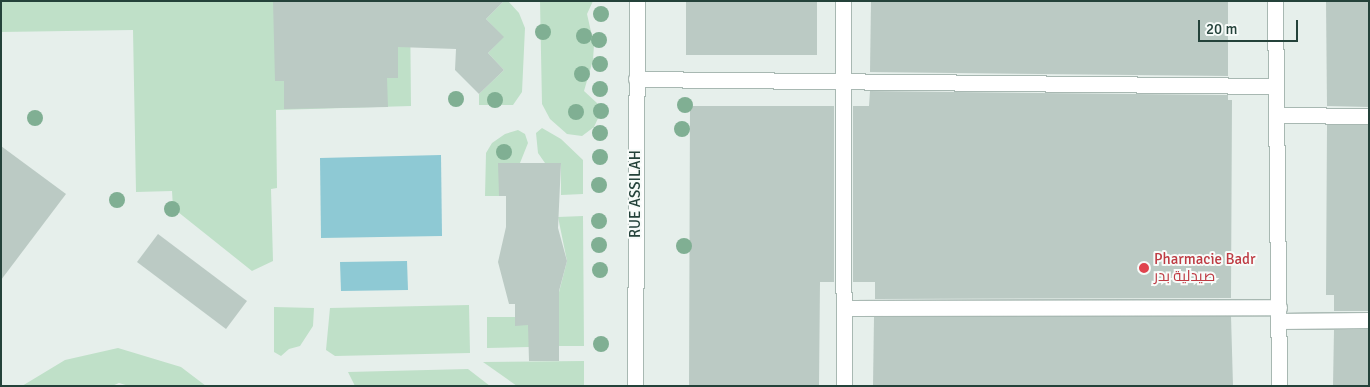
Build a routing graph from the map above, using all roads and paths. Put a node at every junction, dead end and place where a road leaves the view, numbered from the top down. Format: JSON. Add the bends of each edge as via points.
{"nodes":[{"id":1,"x":636,"y":1,"type":"edge"},
{"id":2,"x":843,"y":1,"type":"edge"},
{"id":3,"x":1275,"y":1,"type":"edge"},
{"id":4,"x":636,"y":79,"type":"junction"},
{"id":5,"x":842,"y":81,"type":"junction"},
{"id":6,"x":1276,"y":86,"type":"junction"},
{"id":7,"x":1277,"y":115,"type":"junction"},
{"id":8,"x":1369,"y":116,"type":"edge"},
{"id":9,"x":844,"y":308,"type":"junction"},
{"id":10,"x":1279,"y":314,"type":"junction"},
{"id":11,"x":1369,"y":320,"type":"edge"},
{"id":12,"x":635,"y":386,"type":"edge"},
{"id":13,"x":844,"y":386,"type":"edge"},
{"id":14,"x":1279,"y":386,"type":"edge"}],
"edges":[{"from":1,"to":4,"type":"street","name":"RUE ASSILAH"},
{"from":2,"to":5,"type":"street"},
{"from":3,"to":6,"type":"street"},
{"from":4,"to":5,"type":"street"},
{"from":4,"to":12,"type":"street","name":"RUE ASSILAH"},
{"from":5,"to":6,"type":"street"},
{"from":5,"to":9,"type":"street"},
{"from":6,"to":7,"type":"street"},
{"from":7,"to":8,"type":"street"},
{"from":7,"to":10,"type":"street"},
{"from":9,"to":10,"type":"street"},
{"from":9,"to":13,"type":"street"},
{"from":10,"to":11,"type":"street"},
{"from":10,"to":14,"type":"street"}]}
